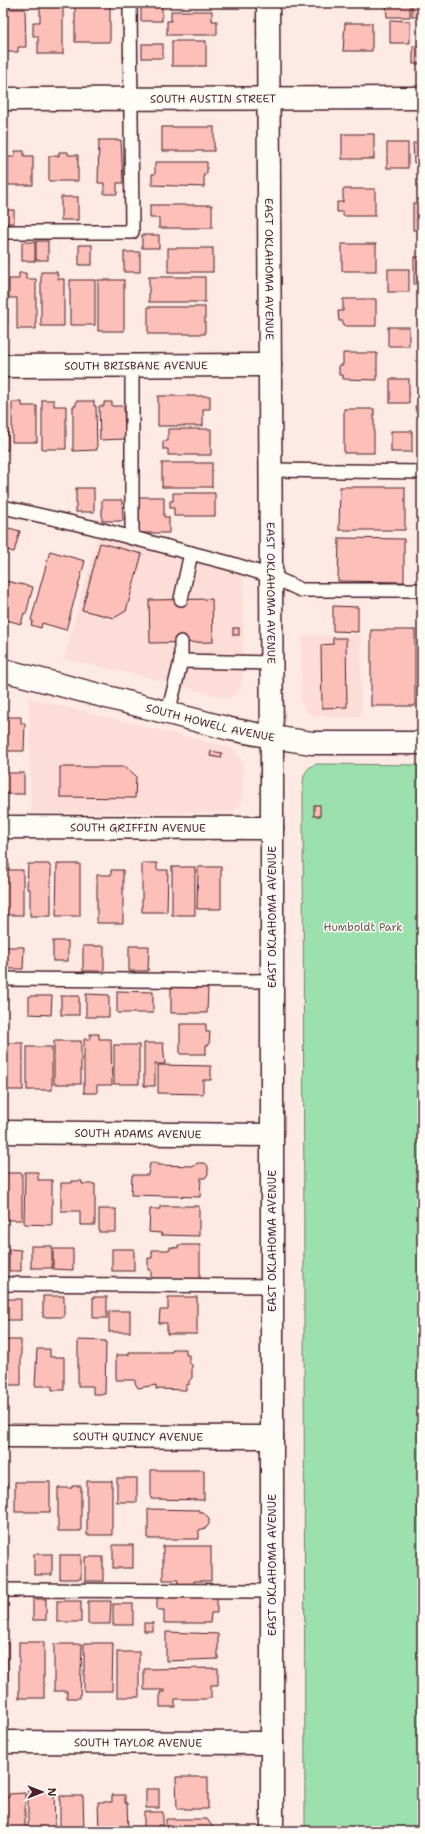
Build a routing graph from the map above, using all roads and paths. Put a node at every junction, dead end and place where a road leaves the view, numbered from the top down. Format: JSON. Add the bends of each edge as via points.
{"nodes":[{"id":1,"x":130,"y":3,"type":"edge"},
{"id":2,"x":268,"y":3,"type":"edge"},
{"id":3,"x":131,"y":98,"type":"junction"},
{"id":4,"x":268,"y":98,"type":"junction"},
{"id":5,"x":422,"y":98,"type":"edge"},
{"id":6,"x":3,"y":99,"type":"edge"},
{"id":7,"x":3,"y":232,"type":"edge"},
{"id":8,"x":132,"y":365,"type":"junction"},
{"id":9,"x":270,"y":365,"type":"junction"},
{"id":10,"x":3,"y":366,"type":"edge"},
{"id":11,"x":271,"y":470,"type":"junction"},
{"id":12,"x":422,"y":472,"type":"edge"},
{"id":13,"x":3,"y":507,"type":"edge"},
{"id":14,"x":132,"y":538,"type":"junction"},
{"id":15,"x":191,"y":553,"type":"junction"},
{"id":16,"x":271,"y":576,"type":"junction"},
{"id":17,"x":422,"y":590,"type":"edge"},
{"id":18,"x":181,"y":599,"type":"dead end"},
{"id":19,"x":181,"y":642,"type":"dead end"},
{"id":20,"x":182,"y":662,"type":"junction"},
{"id":21,"x":272,"y":663,"type":"junction"},
{"id":22,"x":3,"y":670,"type":"edge"},
{"id":23,"x":168,"y":712,"type":"junction"},
{"id":24,"x":272,"y":736,"type":"junction"},
{"id":25,"x":422,"y":743,"type":"edge"},
{"id":26,"x":3,"y":826,"type":"edge"},
{"id":27,"x":272,"y":828,"type":"junction"},
{"id":28,"x":3,"y":979,"type":"edge"},
{"id":29,"x":272,"y":981,"type":"junction"},
{"id":30,"x":3,"y":1132,"type":"edge"},
{"id":31,"x":272,"y":1135,"type":"junction"},
{"id":32,"x":3,"y":1284,"type":"edge"},
{"id":33,"x":272,"y":1286,"type":"junction"},
{"id":34,"x":3,"y":1436,"type":"edge"},
{"id":35,"x":272,"y":1437,"type":"junction"},
{"id":36,"x":3,"y":1590,"type":"edge"},
{"id":37,"x":272,"y":1591,"type":"junction"},
{"id":38,"x":3,"y":1742,"type":"edge"},
{"id":39,"x":272,"y":1743,"type":"junction"},
{"id":40,"x":272,"y":1831,"type":"edge"}],
"edges":[{"from":1,"to":3,"type":"lane"},
{"from":2,"to":4,"type":"street","name":"EAST OKLAHOMA AVENUE"},
{"from":3,"to":4,"type":"street","name":"SOUTH AUSTIN STREET"},
{"from":3,"to":6,"type":"street","name":"SOUTH AUSTIN STREET"},
{"from":3,"to":7,"type":"lane","via":[[132,232]]},
{"from":4,"to":5,"type":"street","name":"SOUTH AUSTIN STREET"},
{"from":4,"to":9,"type":"street","name":"EAST OKLAHOMA AVENUE"},
{"from":8,"to":9,"type":"street","name":"SOUTH BRISBANE AVENUE"},
{"from":8,"to":10,"type":"street","name":"SOUTH BRISBANE AVENUE"},
{"from":8,"to":14,"type":"lane"},
{"from":9,"to":11,"type":"street","name":"EAST OKLAHOMA AVENUE"},
{"from":11,"to":12,"type":"lane"},
{"from":11,"to":16,"type":"street","name":"EAST OKLAHOMA AVENUE"},
{"from":13,"to":14,"type":"lane"},
{"from":14,"to":15,"type":"lane"},
{"from":15,"to":16,"type":"lane"},
{"from":15,"to":18,"type":"lane"},
{"from":16,"to":17,"type":"lane","via":[[301,590]]},
{"from":16,"to":21,"type":"street","name":"EAST OKLAHOMA AVENUE"},
{"from":19,"to":20,"type":"lane"},
{"from":20,"to":21,"type":"lane"},
{"from":20,"to":23,"type":"lane"},
{"from":21,"to":24,"type":"street","name":"EAST OKLAHOMA AVENUE"},
{"from":22,"to":23,"type":"street","name":"SOUTH HOWELL AVENUE"},
{"from":23,"to":24,"type":"street","name":"SOUTH HOWELL AVENUE","via":[[230,729]]},
{"from":24,"to":25,"type":"street","name":"SOUTH HOWELL AVENUE","via":[[312,743]]},
{"from":24,"to":27,"type":"street","name":"EAST OKLAHOMA AVENUE"},
{"from":26,"to":27,"type":"street","name":"SOUTH GRIFFIN AVENUE"},
{"from":27,"to":29,"type":"street","name":"EAST OKLAHOMA AVENUE"},
{"from":28,"to":29,"type":"lane"},
{"from":29,"to":31,"type":"street","name":"EAST OKLAHOMA AVENUE"},
{"from":30,"to":31,"type":"street","name":"SOUTH ADAMS AVENUE"},
{"from":31,"to":33,"type":"street","name":"EAST OKLAHOMA AVENUE"},
{"from":32,"to":33,"type":"lane"},
{"from":33,"to":35,"type":"street","name":"EAST OKLAHOMA AVENUE"},
{"from":34,"to":35,"type":"street","name":"SOUTH QUINCY AVENUE"},
{"from":35,"to":37,"type":"street","name":"EAST OKLAHOMA AVENUE"},
{"from":36,"to":37,"type":"lane"},
{"from":37,"to":39,"type":"street","name":"EAST OKLAHOMA AVENUE"},
{"from":38,"to":39,"type":"street","name":"SOUTH TAYLOR AVENUE"},
{"from":39,"to":40,"type":"street","name":"EAST OKLAHOMA AVENUE"}]}
